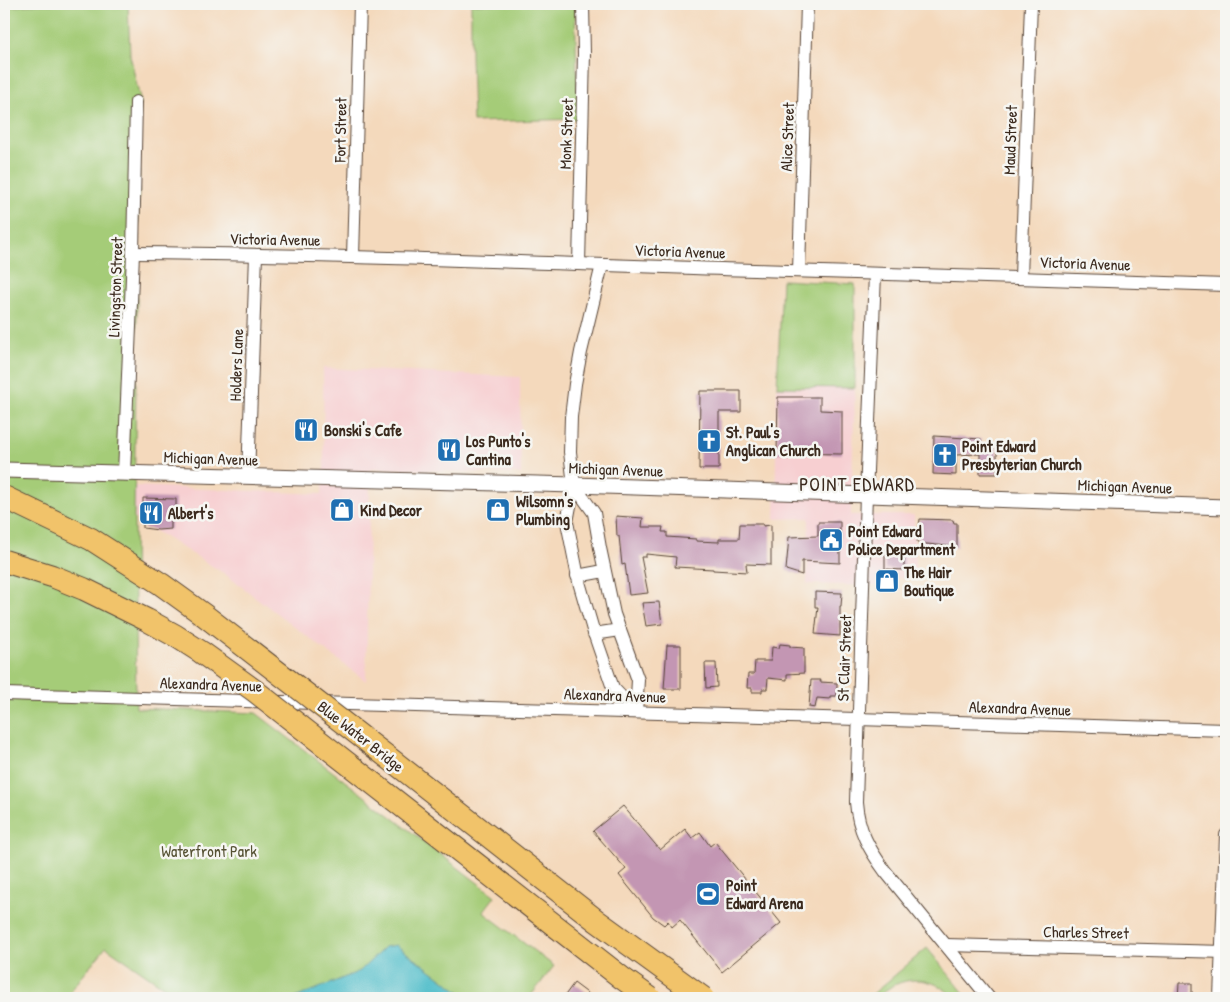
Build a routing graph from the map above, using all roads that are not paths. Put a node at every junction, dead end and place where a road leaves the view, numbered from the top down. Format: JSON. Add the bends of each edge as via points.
{"nodes":[{"id":1,"x":360,"y":4,"type":"edge"},
{"id":2,"x":584,"y":4,"type":"edge"},
{"id":3,"x":808,"y":4,"type":"edge"},
{"id":4,"x":1031,"y":4,"type":"edge"},
{"id":5,"x":136,"y":102,"type":"dead end"},
{"id":6,"x":133,"y":253,"type":"junction"},
{"id":7,"x":256,"y":255,"type":"junction"},
{"id":8,"x":353,"y":257,"type":"junction"},
{"id":9,"x":578,"y":264,"type":"junction"},
{"id":10,"x":602,"y":265,"type":"junction"},
{"id":11,"x":799,"y":272,"type":"junction"},
{"id":12,"x":875,"y":274,"type":"junction"},
{"id":13,"x":1021,"y":277,"type":"junction"},
{"id":14,"x":1226,"y":285,"type":"edge"},
{"id":15,"x":4,"y":470,"type":"edge"},
{"id":16,"x":124,"y":473,"type":"junction"},
{"id":17,"x":248,"y":476,"type":"junction"},
{"id":18,"x":574,"y":485,"type":"junction"},
{"id":19,"x":866,"y":495,"type":"junction"},
{"id":20,"x":4,"y":497,"type":"edge"},
{"id":21,"x":1226,"y":507,"type":"edge"},
{"id":22,"x":4,"y":561,"type":"edge"},
{"id":23,"x":604,"y":570,"type":"junction"},
{"id":24,"x":577,"y":576,"type":"junction"},
{"id":25,"x":620,"y":630,"type":"junction"},
{"id":26,"x":594,"y":634,"type":"junction"},
{"id":27,"x":4,"y":694,"type":"edge"},
{"id":28,"x":636,"y":712,"type":"junction"},
{"id":29,"x":859,"y":719,"type":"junction"},
{"id":30,"x":1226,"y":730,"type":"edge"},
{"id":31,"x":1226,"y":835,"type":"edge"},
{"id":32,"x":946,"y":945,"type":"junction"},
{"id":33,"x":1224,"y":952,"type":"edge"},
{"id":34,"x":650,"y":998,"type":"edge"},
{"id":35,"x":703,"y":998,"type":"edge"},
{"id":36,"x":989,"y":998,"type":"edge"},
{"id":37,"x":1220,"y":998,"type":"edge"}],
"edges":[{"from":1,"to":8,"type":"street","name":"Fort Street"},
{"from":2,"to":9,"type":"street","name":"Monk Street"},
{"from":3,"to":11,"type":"street","name":"Alice Street"},
{"from":4,"to":13,"type":"street","name":"Maud Street"},
{"from":5,"to":6,"type":"street","name":"Livingston Street"},
{"from":6,"to":7,"type":"street","name":"Victoria Avenue"},
{"from":6,"to":16,"type":"street","name":"Livingston Street"},
{"from":7,"to":8,"type":"street","name":"Victoria Avenue"},
{"from":7,"to":17,"type":"street","name":"Holders Lane"},
{"from":8,"to":9,"type":"street","name":"Victoria Avenue"},
{"from":9,"to":10,"type":"street","name":"Victoria Avenue"},
{"from":10,"to":11,"type":"street","name":"Victoria Avenue"},
{"from":10,"to":18,"type":"street","via":[[575,384],[570,452]]},
{"from":11,"to":12,"type":"street","name":"Victoria Avenue"},
{"from":12,"to":13,"type":"street","name":"Victoria Avenue"},
{"from":12,"to":19,"type":"street","name":"St Clair Street"},
{"from":13,"to":14,"type":"street","name":"Victoria Avenue"},
{"from":15,"to":16,"type":"street","name":"Michigan Avenue"},
{"from":16,"to":17,"type":"street","name":"Michigan Avenue"},
{"from":17,"to":18,"type":"street","name":"Michigan Avenue"},
{"from":18,"to":19,"type":"street","name":"Michigan Avenue"},
{"from":18,"to":23,"type":"street","via":[[594,513]]},
{"from":18,"to":24,"type":"street","via":[[567,522]]},
{"from":19,"to":21,"type":"street","name":"Michigan Avenue"},
{"from":19,"to":29,"type":"street","name":"St Clair Street"},
{"from":20,"to":35,"type":"highway","name":"Blue Water Bridge","bridge":true,"via":[[90,539],[204,614],[598,921]]},
{"from":22,"to":34,"type":"highway","name":"Blue Water Bridge","bridge":true,"via":[[84,589],[147,620],[201,652]]},
{"from":23,"to":24,"type":"street"},
{"from":23,"to":25,"type":"street"},
{"from":24,"to":26,"type":"street"},
{"from":25,"to":26,"type":"street"},
{"from":25,"to":28,"type":"street","via":[[638,680]]},
{"from":26,"to":28,"type":"street","via":[[613,688]]},
{"from":27,"to":28,"type":"street","name":"Alexandra Avenue"},
{"from":28,"to":29,"type":"street","name":"Alexandra Avenue"},
{"from":29,"to":30,"type":"street","name":"Alexandra Avenue"},
{"from":29,"to":32,"type":"street","name":"St Clair Street","via":[[856,802],[862,832],[885,872]]},
{"from":31,"to":33,"type":"street"},
{"from":32,"to":33,"type":"street","name":"Charles Street"},
{"from":32,"to":36,"type":"street","name":"St Clair Street"},
{"from":33,"to":37,"type":"street"}]}
